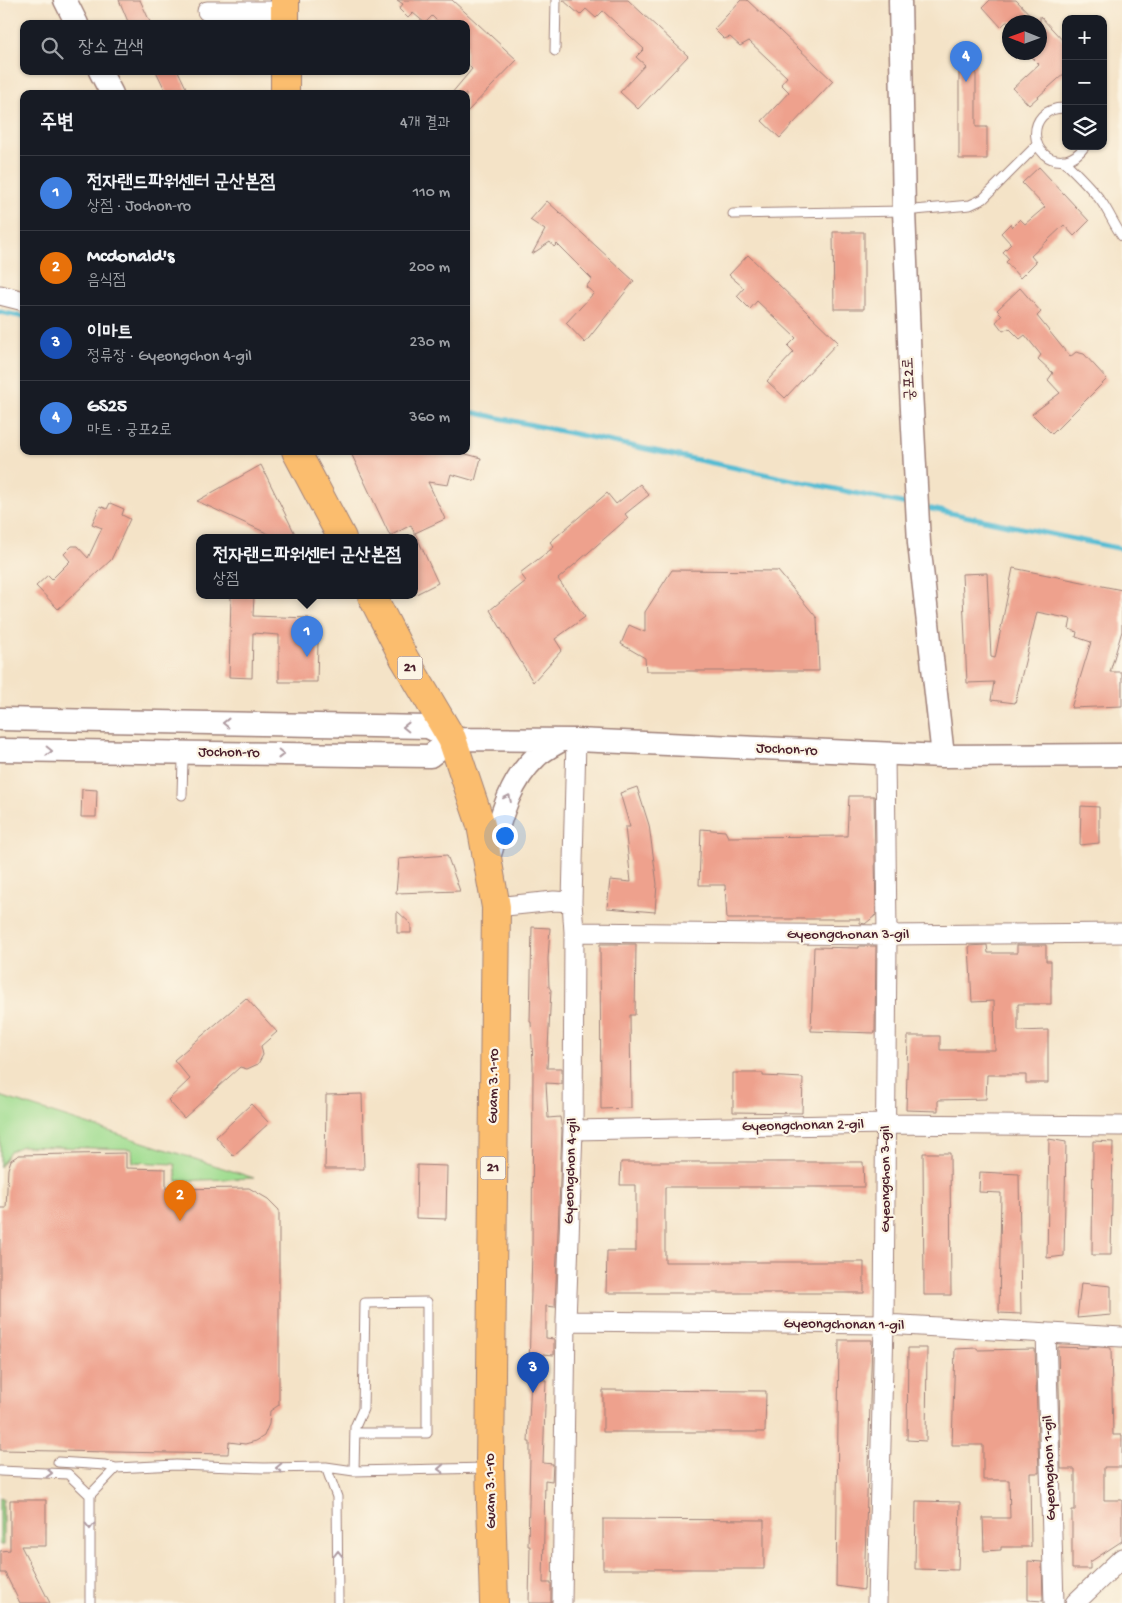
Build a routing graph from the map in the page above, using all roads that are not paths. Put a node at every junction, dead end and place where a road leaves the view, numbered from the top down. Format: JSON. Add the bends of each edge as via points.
{"nodes":[{"id":1,"x":65,"y":0,"type":"edge"},
{"id":2,"x":556,"y":0,"type":"edge"},
{"id":3,"x":900,"y":0,"type":"edge"},
{"id":4,"x":207,"y":10,"type":"dead end"},
{"id":5,"x":285,"y":12,"type":"edge"},
{"id":6,"x":75,"y":20,"type":"edge"},
{"id":7,"x":555,"y":51,"type":"dead end"},
{"id":8,"x":102,"y":75,"type":"edge"},
{"id":9,"x":285,"y":75,"type":"edge"},
{"id":10,"x":110,"y":90,"type":"edge"},
{"id":11,"x":285,"y":90,"type":"edge"},
{"id":12,"x":1062,"y":108,"type":"edge"},
{"id":13,"x":1037,"y":145,"type":"junction"},
{"id":14,"x":1081,"y":150,"type":"edge"},
{"id":15,"x":1063,"y":160,"type":"junction"},
{"id":16,"x":904,"y":212,"type":"junction"},
{"id":17,"x":733,"y":214,"type":"dead end"},
{"id":18,"x":1122,"y":236,"type":"edge"},
{"id":19,"x":0,"y":295,"type":"edge"},
{"id":20,"x":20,"y":300,"type":"edge"},
{"id":21,"x":298,"y":455,"type":"edge"},
{"id":22,"x":340,"y":534,"type":"edge"},
{"id":23,"x":374,"y":599,"type":"edge"},
{"id":24,"x":0,"y":719,"type":"edge"},
{"id":25,"x":452,"y":738,"type":"junction"},
{"id":26,"x":569,"y":740,"type":"junction"},
{"id":27,"x":0,"y":750,"type":"edge"},
{"id":28,"x":189,"y":753,"type":"junction"},
{"id":29,"x":885,"y":755,"type":"junction"},
{"id":30,"x":1122,"y":755,"type":"edge"},
{"id":31,"x":943,"y":756,"type":"junction"},
{"id":32,"x":182,"y":794,"type":"dead end"},
{"id":33,"x":488,"y":861,"type":"junction"},
{"id":34,"x":572,"y":902,"type":"junction"},
{"id":35,"x":496,"y":907,"type":"junction"},
{"id":36,"x":574,"y":932,"type":"junction"},
{"id":37,"x":1122,"y":934,"type":"edge"},
{"id":38,"x":887,"y":935,"type":"junction"},
{"id":39,"x":886,"y":1124,"type":"junction"},
{"id":40,"x":1122,"y":1126,"type":"edge"},
{"id":41,"x":573,"y":1130,"type":"junction"},
{"id":42,"x":566,"y":1321,"type":"junction"},
{"id":43,"x":884,"y":1324,"type":"junction"},
{"id":44,"x":1046,"y":1334,"type":"junction"},
{"id":45,"x":1122,"y":1337,"type":"edge"},
{"id":46,"x":355,"y":1433,"type":"junction"},
{"id":47,"x":58,"y":1462,"type":"dead end"},
{"id":48,"x":326,"y":1467,"type":"junction"},
{"id":49,"x":490,"y":1467,"type":"junction"},
{"id":50,"x":116,"y":1468,"type":"junction"},
{"id":51,"x":0,"y":1471,"type":"edge"},
{"id":52,"x":354,"y":1472,"type":"junction"},
{"id":53,"x":90,"y":1495,"type":"junction"},
{"id":54,"x":1122,"y":1558,"type":"edge"},
{"id":55,"x":90,"y":1603,"type":"edge"},
{"id":56,"x":338,"y":1603,"type":"edge"},
{"id":57,"x":494,"y":1603,"type":"edge"},
{"id":58,"x":562,"y":1603,"type":"edge"},
{"id":59,"x":877,"y":1603,"type":"edge"},
{"id":60,"x":1054,"y":1603,"type":"edge"},
{"id":61,"x":1075,"y":1603,"type":"edge"}],
"edges":[{"from":1,"to":6,"type":"street"},
{"from":2,"to":7,"type":"lane"},
{"from":3,"to":16,"type":"street","name":"궁포2로"},
{"from":4,"to":5,"type":"street"},
{"from":8,"to":10,"type":"street"},
{"from":9,"to":11,"type":"main road"},
{"from":12,"to":13,"type":"lane","via":[[1048,111],[1041,117],[1036,126]]},
{"from":13,"to":15,"type":"lane","via":[[1048,156]]},
{"from":13,"to":16,"type":"lane","via":[[983,199],[970,205]]},
{"from":14,"to":15,"type":"lane","via":[[1078,155]]},
{"from":15,"to":18,"type":"lane","via":[[1103,203]]},
{"from":16,"to":17,"type":"lane"},
{"from":16,"to":31,"type":"street","name":"궁포2로","via":[[919,543]]},
{"from":19,"to":20,"type":"street"},
{"from":21,"to":22,"type":"main road"},
{"from":23,"to":25,"type":"main road","name":"Guam 3.1-ro","number":"21"},
{"from":25,"to":24,"type":"street","name":"Jochon-ro","one_way":true,"via":[[428,727]]},
{"from":25,"to":26,"type":"street","name":"Jochon-ro"},
{"from":28,"to":25,"type":"street","name":"Jochon-ro","one_way":true,"via":[[430,756]]},
{"from":25,"to":33,"type":"main road","name":"Guam 3.1-ro","number":"21","via":[[481,825]]},
{"from":26,"to":29,"type":"street","name":"Jochon-ro"},
{"from":33,"to":26,"type":"street","one_way":true,"via":[[506,801],[520,777],[536,756]]},
{"from":26,"to":34,"type":"street","name":"Gyeongchon 4-gil"},
{"from":27,"to":28,"type":"street","name":"Jochon-ro","one_way":true},
{"from":28,"to":32,"type":"lane","via":[[183,760]]},
{"from":29,"to":31,"type":"street","name":"Jochon-ro"},
{"from":29,"to":38,"type":"street","name":"Gyeongchon 3-gil"},
{"from":30,"to":31,"type":"street","name":"Jochon-ro"},
{"from":33,"to":35,"type":"main road","name":"Guam 3.1-ro","number":"21"},
{"from":34,"to":35,"type":"street"},
{"from":34,"to":36,"type":"street","name":"Gyeongchon 4-gil"},
{"from":35,"to":49,"type":"main road","name":"Guam 3.1-ro","number":"21"},
{"from":36,"to":38,"type":"street","name":"Gyeongchonan 3-gil"},
{"from":36,"to":41,"type":"street","name":"Gyeongchon 4-gil"},
{"from":37,"to":38,"type":"street","name":"Gyeongchonan 3-gil"},
{"from":38,"to":39,"type":"street","name":"Gyeongchon 3-gil"},
{"from":39,"to":40,"type":"street","name":"Gyeongchonan 2-gil"},
{"from":39,"to":41,"type":"street","name":"Gyeongchonan 2-gil"},
{"from":39,"to":43,"type":"street","name":"Gyeongchon 3-gil"},
{"from":41,"to":42,"type":"street","name":"Gyeongchon 4-gil"},
{"from":42,"to":43,"type":"street","name":"Gyeongchonan 1-gil"},
{"from":42,"to":58,"type":"street","name":"Gyeongchon 4-gil"},
{"from":43,"to":44,"type":"street","name":"Gyeongchonan 1-gil"},
{"from":43,"to":59,"type":"street","name":"Gyeongchon 3-gil"},
{"from":44,"to":45,"type":"street","name":"Gyeongchonan 1-gil"},
{"from":44,"to":60,"type":"street","name":"Gyeongchon 1-gil"},
{"from":46,"to":46,"type":"lane","via":[[364,1408],[365,1303],[427,1302],[427,1433]]},
{"from":46,"to":52,"type":"lane"},
{"from":47,"to":50,"type":"lane"},
{"from":48,"to":50,"type":"lane","one_way":true},
{"from":48,"to":52,"type":"lane"},
{"from":56,"to":48,"type":"lane","one_way":true,"via":[[337,1497]]},
{"from":49,"to":52,"type":"lane","one_way":true},
{"from":49,"to":57,"type":"main road","name":"Guam 3.1-ro","number":"21"},
{"from":50,"to":53,"type":"lane"},
{"from":51,"to":53,"type":"lane","one_way":true,"via":[[68,1474]]},
{"from":53,"to":55,"type":"lane","one_way":true},
{"from":54,"to":61,"type":"street"}]}
